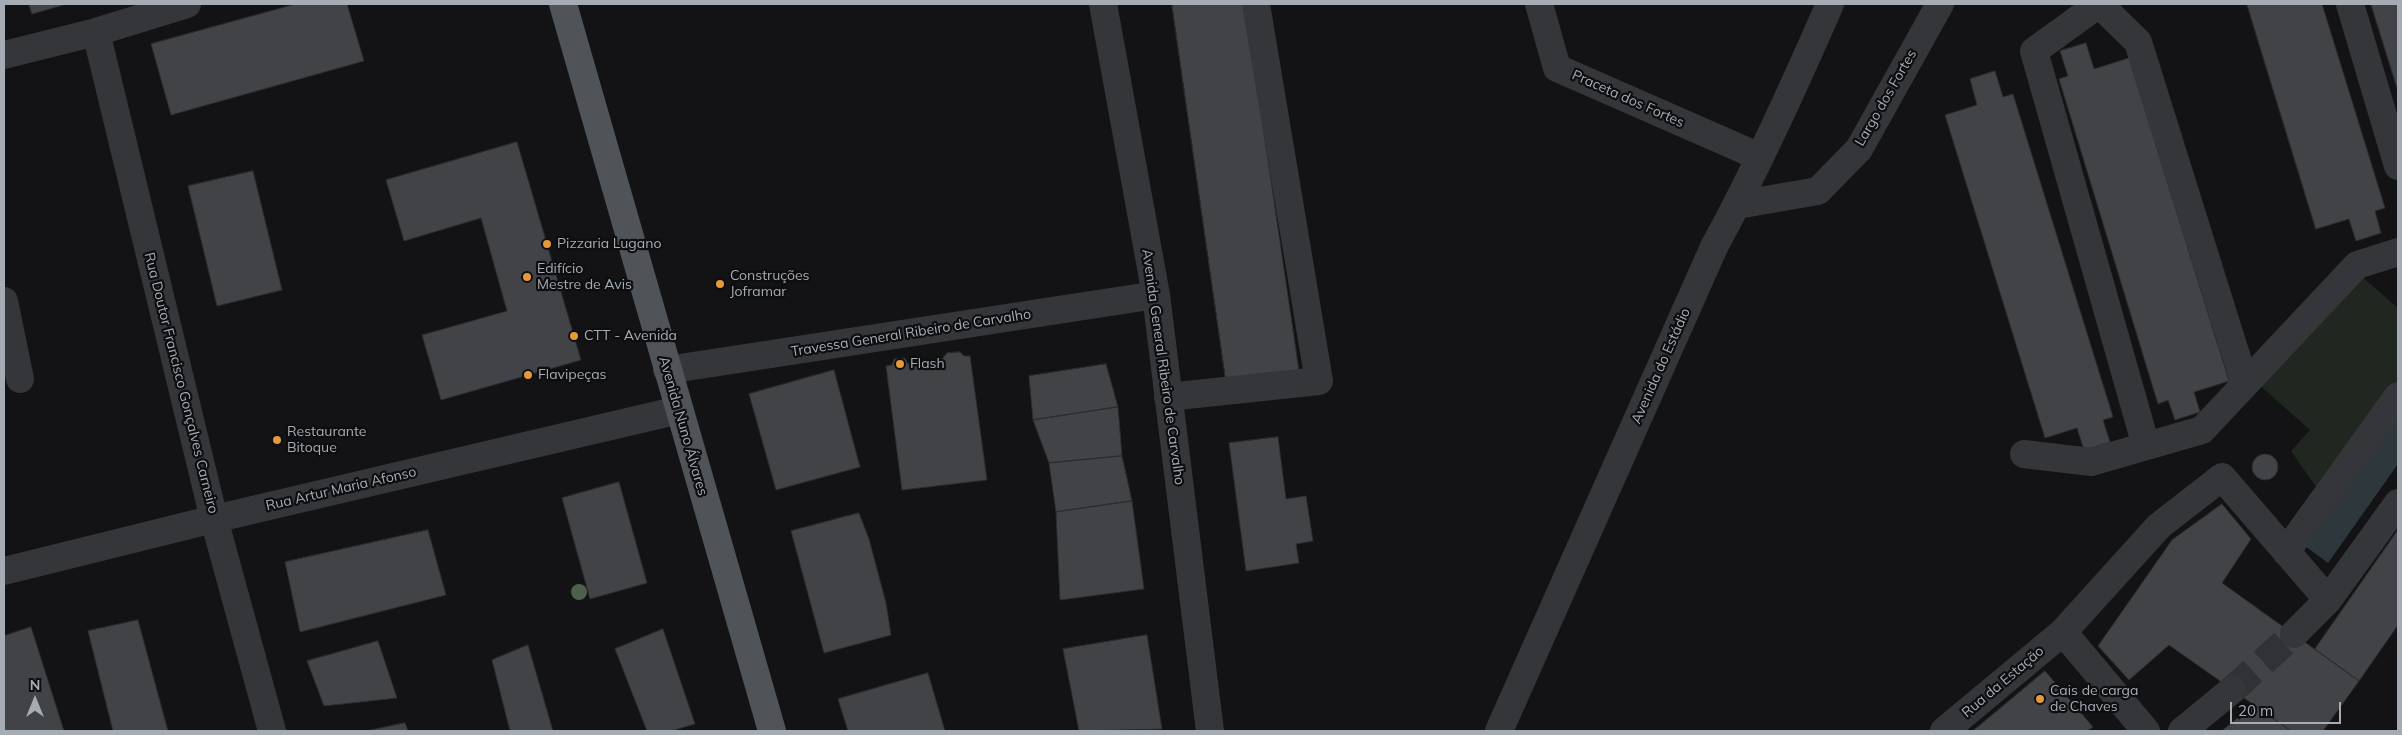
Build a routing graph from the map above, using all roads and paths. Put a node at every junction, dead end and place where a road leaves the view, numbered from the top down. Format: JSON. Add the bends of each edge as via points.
{"nodes":[{"id":1,"x":187,"y":4,"type":"edge"},
{"id":2,"x":563,"y":4,"type":"edge"},
{"id":3,"x":1103,"y":4,"type":"edge"},
{"id":4,"x":1256,"y":4,"type":"edge"},
{"id":5,"x":1538,"y":4,"type":"edge"},
{"id":6,"x":1830,"y":4,"type":"edge"},
{"id":7,"x":1940,"y":4,"type":"edge"},
{"id":8,"x":2350,"y":4,"type":"edge"},
{"id":9,"x":96,"y":32,"type":"junction"},
{"id":10,"x":4,"y":55,"type":"edge"},
{"id":11,"x":1760,"y":157,"type":"junction"},
{"id":12,"x":2398,"y":166,"type":"edge"},
{"id":13,"x":1737,"y":205,"type":"junction"},
{"id":14,"x":2398,"y":252,"type":"edge"},
{"id":15,"x":1156,"y":295,"type":"junction"},
{"id":16,"x":4,"y":301,"type":"edge"},
{"id":17,"x":667,"y":370,"type":"junction"},
{"id":18,"x":20,"y":379,"type":"dead end"},
{"id":19,"x":2244,"y":384,"type":"junction"},
{"id":20,"x":2398,"y":396,"type":"edge"},
{"id":21,"x":1168,"y":397,"type":"junction"},
{"id":22,"x":678,"y":410,"type":"junction"},
{"id":23,"x":2146,"y":446,"type":"junction"},
{"id":24,"x":2024,"y":454,"type":"dead end"},
{"id":25,"x":2398,"y":503,"type":"edge"},
{"id":26,"x":214,"y":519,"type":"junction"},
{"id":27,"x":2286,"y":552,"type":"junction"},
{"id":28,"x":4,"y":571,"type":"edge"},
{"id":29,"x":2328,"y":600,"type":"junction"},
{"id":30,"x":2063,"y":632,"type":"junction"},
{"id":31,"x":2294,"y":634,"type":"tunnel mouth"},
{"id":32,"x":2232,"y":690,"type":"tunnel mouth"},
{"id":33,"x":272,"y":731,"type":"edge"},
{"id":34,"x":772,"y":731,"type":"edge"},
{"id":35,"x":1210,"y":731,"type":"edge"},
{"id":36,"x":1499,"y":731,"type":"edge"},
{"id":37,"x":1944,"y":731,"type":"edge"},
{"id":38,"x":2146,"y":731,"type":"edge"},
{"id":39,"x":2182,"y":731,"type":"edge"}],
"edges":[{"from":1,"to":9,"type":"street"},
{"from":2,"to":17,"type":"main road","name":"Avenida Nuno Álvares"},
{"from":3,"to":15,"type":"street","name":"Avenida General Ribeiro de Carvalho"},
{"from":4,"to":21,"type":"street","via":[[1318,381]]},
{"from":5,"to":11,"type":"street","name":"Praceta dos Fortes","via":[[1557,68]]},
{"from":6,"to":11,"type":"street","name":"Avenida do Estádio"},
{"from":7,"to":13,"type":"street","name":"Largo dos Fortes","via":[[1859,149],[1818,191]]},
{"from":8,"to":12,"type":"street"},
{"from":9,"to":10,"type":"street"},
{"from":9,"to":26,"type":"street","name":"Rua Doutor Francisco Gonçalves Carneiro"},
{"from":11,"to":13,"type":"street","name":"Avenida do Estádio"},
{"from":13,"to":36,"type":"street","name":"Avenida do Estádio","via":[[1714,247]]},
{"from":14,"to":19,"type":"street","via":[[2357,265]]},
{"from":15,"to":17,"type":"street","name":"Travessa General Ribeiro de Carvalho"},
{"from":15,"to":21,"type":"street","name":"Avenida General Ribeiro de Carvalho"},
{"from":16,"to":18,"type":"street"},
{"from":17,"to":22,"type":"main road","name":"Avenida Nuno Álvares"},
{"from":19,"to":23,"type":"street","via":[[2202,430]]},
{"from":19,"to":23,"type":"street","via":[[2138,42],[2099,4],[2034,51]]},
{"from":20,"to":27,"type":"street"},
{"from":21,"to":35,"type":"street","name":"Avenida General Ribeiro de Carvalho"},
{"from":22,"to":26,"type":"street","name":"Rua Artur Maria Afonso"},
{"from":22,"to":34,"type":"main road","name":"Avenida Nuno Álvares"},
{"from":23,"to":24,"type":"street","via":[[2091,462]]},
{"from":25,"to":29,"type":"street"},
{"from":26,"to":28,"type":"street","name":"Rua Artur Maria Afonso"},
{"from":26,"to":33,"type":"street","name":"Rua Doutor Francisco Gonçalves Carneiro"},
{"from":27,"to":29,"type":"street"},
{"from":27,"to":30,"type":"street","name":"Rua da Estação","via":[[2222,477],[2159,526]]},
{"from":29,"to":31,"type":"street"},
{"from":30,"to":37,"type":"street","name":"Rua da Estação"},
{"from":30,"to":38,"type":"street"},
{"from":32,"to":39,"type":"street"}]}
